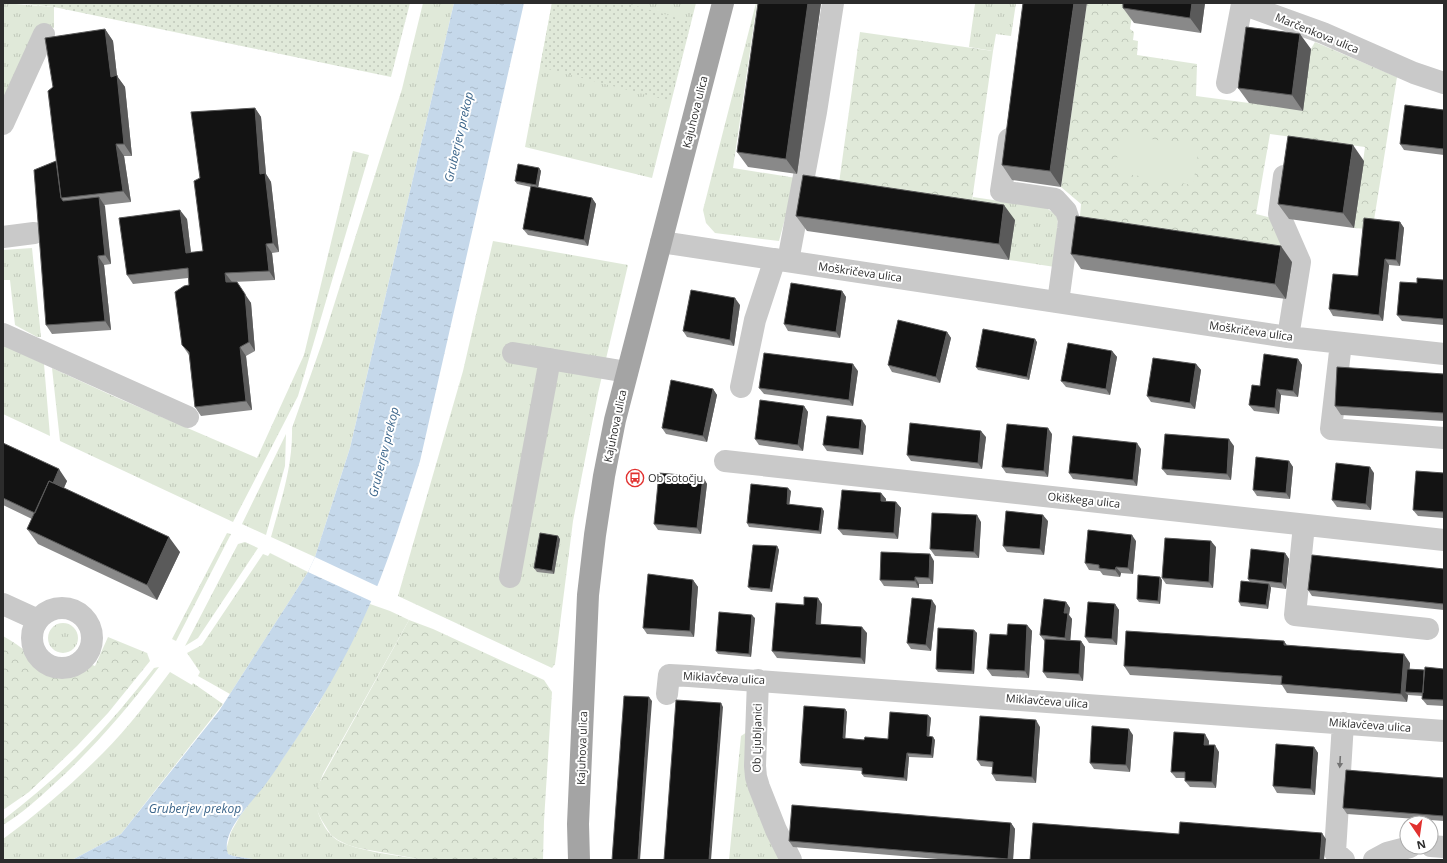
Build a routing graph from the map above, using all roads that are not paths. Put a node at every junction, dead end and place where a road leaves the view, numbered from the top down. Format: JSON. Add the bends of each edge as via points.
{"nodes":[{"id":1,"x":723,"y":3,"type":"edge"},
{"id":2,"x":833,"y":3,"type":"edge"},
{"id":3,"x":44,"y":34,"type":"dead end"},
{"id":4,"x":1227,"y":83,"type":"dead end"},
{"id":5,"x":1444,"y":83,"type":"edge"},
{"id":6,"x":1011,"y":122,"type":"edge"},
{"id":7,"x":3,"y":124,"type":"edge"},
{"id":8,"x":1288,"y":154,"type":"edge"},
{"id":9,"x":34,"y":233,"type":"dead end"},
{"id":10,"x":3,"y":237,"type":"edge"},
{"id":11,"x":661,"y":242,"type":"junction"},
{"id":12,"x":782,"y":260,"type":"junction"},
{"id":13,"x":1058,"y":302,"type":"junction"},
{"id":14,"x":3,"y":334,"type":"edge"},
{"id":15,"x":1288,"y":337,"type":"junction"},
{"id":16,"x":1341,"y":343,"type":"junction"},
{"id":17,"x":513,"y":353,"type":"dead end"},
{"id":18,"x":1444,"y":354,"type":"edge"},
{"id":19,"x":550,"y":359,"type":"junction"},
{"id":20,"x":627,"y":372,"type":"junction"},
{"id":21,"x":741,"y":387,"type":"dead end"},
{"id":22,"x":188,"y":417,"type":"dead end"},
{"id":23,"x":1444,"y":438,"type":"edge"},
{"id":24,"x":725,"y":460,"type":"dead end"},
{"id":25,"x":1304,"y":525,"type":"junction"},
{"id":26,"x":1444,"y":540,"type":"edge"},
{"id":27,"x":510,"y":577,"type":"dead end"},
{"id":28,"x":3,"y":604,"type":"edge"},
{"id":29,"x":38,"y":620,"type":"dead end"},
{"id":30,"x":1428,"y":629,"type":"dead end"},
{"id":31,"x":758,"y":680,"type":"junction"},
{"id":32,"x":667,"y":694,"type":"dead end"},
{"id":33,"x":1342,"y":723,"type":"junction"},
{"id":34,"x":1444,"y":731,"type":"edge"},
{"id":35,"x":1399,"y":850,"type":"edge"},
{"id":36,"x":579,"y":860,"type":"edge"},
{"id":37,"x":791,"y":860,"type":"edge"},
{"id":38,"x":1344,"y":860,"type":"edge"},
{"id":39,"x":1374,"y":860,"type":"edge"}],
"edges":[{"from":1,"to":11,"type":"main road","name":"Kajuhova ulica"},
{"from":2,"to":12,"type":"street","via":[[816,112]]},
{"from":3,"to":7,"type":"street"},
{"from":4,"to":5,"type":"street","name":"Marčenkova ulica","via":[[1242,4]]},
{"from":6,"to":13,"type":"street","via":[[1001,191],[1054,199],[1066,211],[1069,220]]},
{"from":8,"to":15,"type":"street","via":[[1279,214],[1300,262]]},
{"from":9,"to":10,"type":"street"},
{"from":11,"to":12,"type":"street","name":"Moškričeva ulica"},
{"from":11,"to":20,"type":"main road","name":"Kajuhova ulica"},
{"from":12,"to":13,"type":"street","name":"Moškričeva ulica"},
{"from":12,"to":21,"type":"street","via":[[755,320]]},
{"from":13,"to":15,"type":"street","name":"Moškričeva ulica"},
{"from":14,"to":22,"type":"street"},
{"from":15,"to":16,"type":"street","name":"Moškričeva ulica"},
{"from":16,"to":18,"type":"street","name":"Moškričeva ulica"},
{"from":16,"to":23,"type":"street","via":[[1331,429]]},
{"from":17,"to":19,"type":"street"},
{"from":19,"to":20,"type":"street"},
{"from":19,"to":27,"type":"street"},
{"from":20,"to":36,"type":"main road","name":"Kajuhova ulica","via":[[604,476],[588,595],[578,824]]},
{"from":24,"to":25,"type":"street","name":"Okiškega ulica"},
{"from":25,"to":26,"type":"street","name":"Okiškega ulica"},
{"from":25,"to":30,"type":"street","via":[[1294,615]]},
{"from":28,"to":29,"type":"street"},
{"from":31,"to":32,"type":"street","name":"Miklavčeva ulica","via":[[668,675]]},
{"from":31,"to":33,"type":"street","name":"Miklavčeva ulica"},
{"from":31,"to":37,"type":"street","name":"Ob Ljubljanici","via":[[756,777],[776,830]]},
{"from":33,"to":34,"type":"street","name":"Miklavčeva ulica"},
{"from":33,"to":38,"type":"street","one_way":true,"via":[[1335,852]]},
{"from":35,"to":39,"type":"street"}]}
